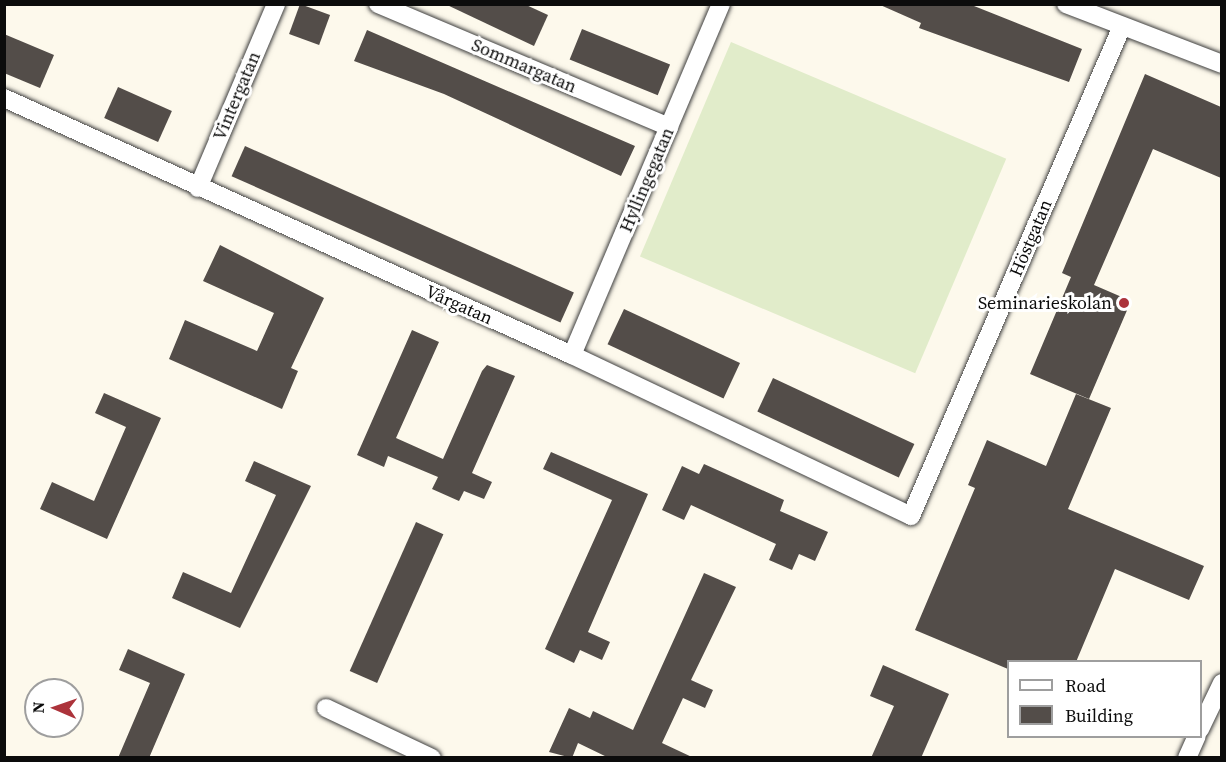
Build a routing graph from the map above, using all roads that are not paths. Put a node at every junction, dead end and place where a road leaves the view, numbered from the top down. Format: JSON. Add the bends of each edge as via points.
{"nodes":[{"id":1,"x":276,"y":4,"type":"edge"},
{"id":2,"x":378,"y":4,"type":"edge"},
{"id":3,"x":721,"y":4,"type":"edge"},
{"id":4,"x":1066,"y":4,"type":"edge"},
{"id":5,"x":1122,"y":26,"type":"junction"},
{"id":6,"x":1221,"y":64,"type":"edge"},
{"id":7,"x":4,"y":98,"type":"edge"},
{"id":8,"x":669,"y":127,"type":"junction"},
{"id":9,"x":198,"y":188,"type":"junction"},
{"id":10,"x":572,"y":355,"type":"junction"},
{"id":11,"x":911,"y":516,"type":"joint"},
{"id":12,"x":1221,"y":682,"type":"edge"},
{"id":13,"x":326,"y":708,"type":"dead end"},
{"id":14,"x":1202,"y":725,"type":"edge"},
{"id":15,"x":1196,"y":738,"type":"edge"},
{"id":16,"x":432,"y":758,"type":"edge"},
{"id":17,"x":1187,"y":758,"type":"edge"}],
"edges":[{"from":1,"to":9,"type":"street","name":"Vintergatan"},
{"from":2,"to":8,"type":"street","name":"Sommargatan"},
{"from":3,"to":8,"type":"street","name":"Hyllingegatan"},
{"from":4,"to":5,"type":"street"},
{"from":5,"to":6,"type":"street"},
{"from":5,"to":11,"type":"street","name":"Höstgatan"},
{"from":7,"to":9,"type":"street","name":"Vårgatan"},
{"from":8,"to":10,"type":"street","name":"Hyllingegatan"},
{"from":9,"to":10,"type":"street","name":"Vårgatan"},
{"from":10,"to":11,"type":"street","name":"Vårgatan"},
{"from":12,"to":14,"type":"street"},
{"from":13,"to":16,"type":"street"},
{"from":15,"to":17,"type":"street"}]}
